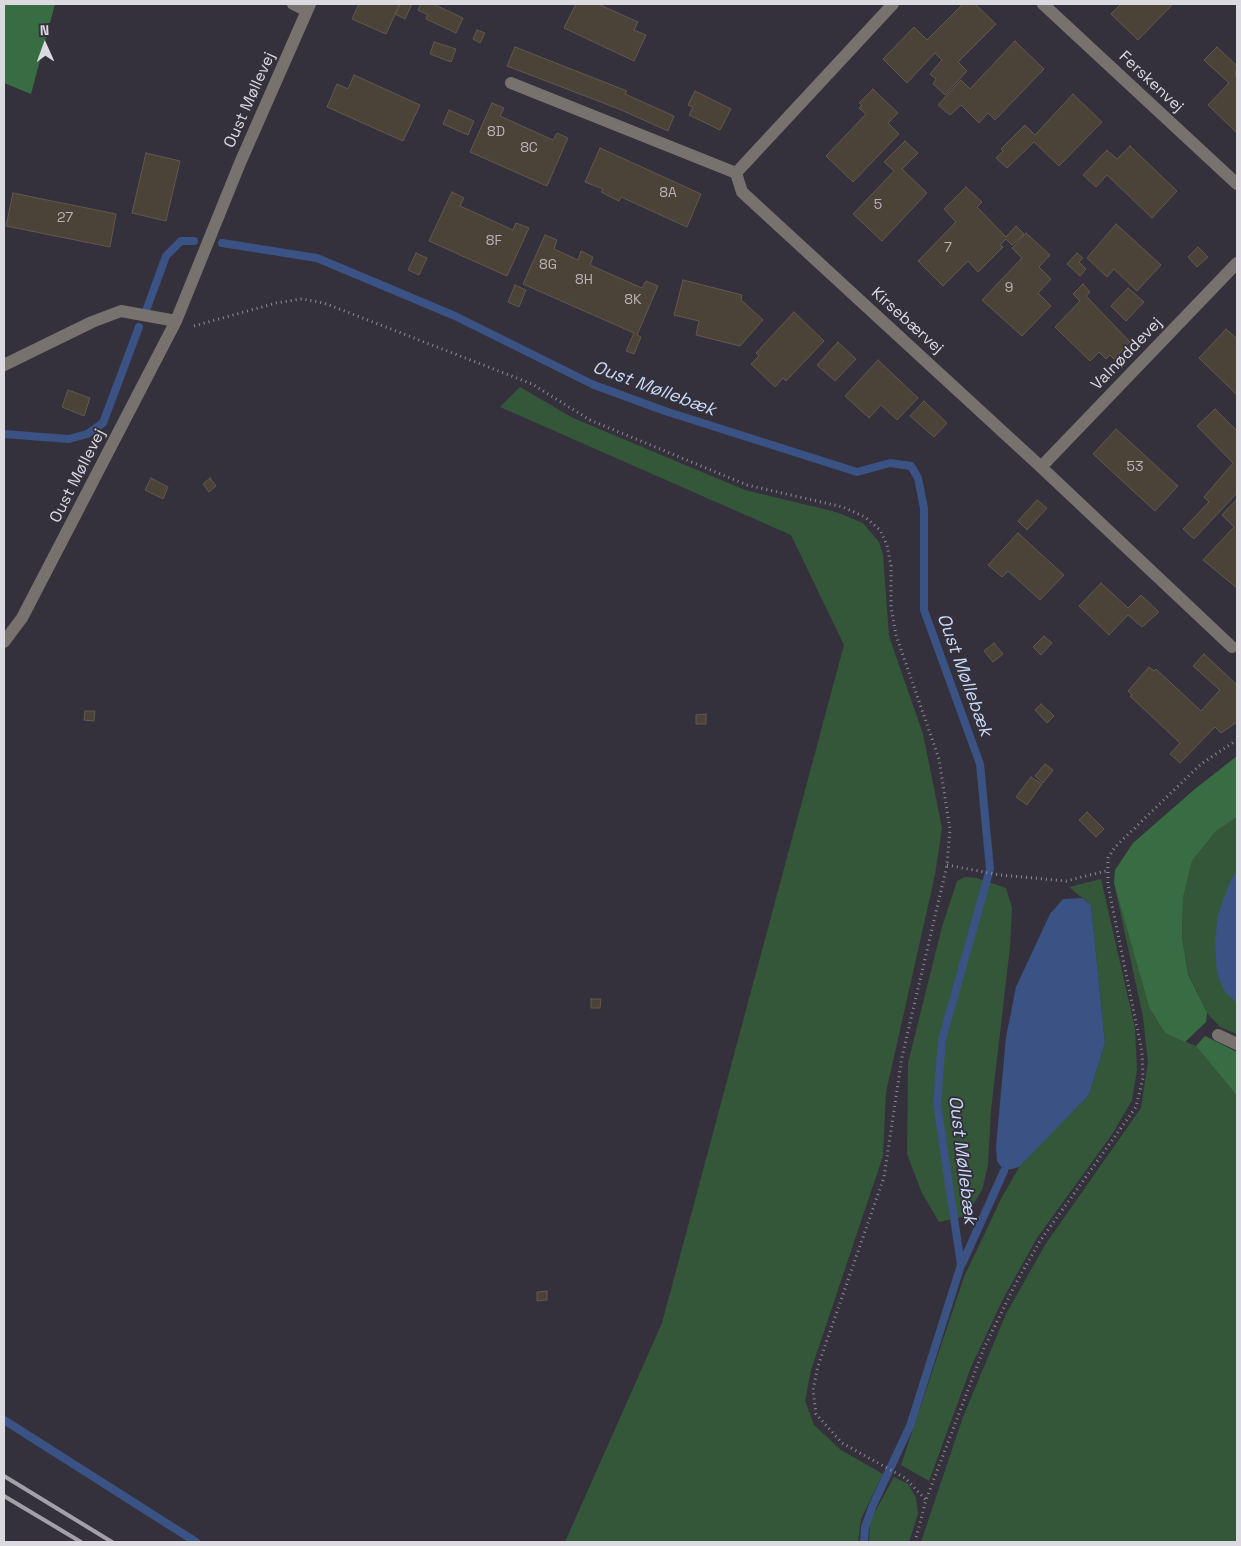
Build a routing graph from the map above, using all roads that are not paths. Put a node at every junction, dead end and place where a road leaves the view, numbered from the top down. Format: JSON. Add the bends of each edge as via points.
{"nodes":[{"id":1,"x":293,"y":4,"type":"edge"},
{"id":2,"x":893,"y":4,"type":"edge"},
{"id":3,"x":1043,"y":4,"type":"edge"},
{"id":4,"x":308,"y":7,"type":"edge"},
{"id":5,"x":511,"y":83,"type":"dead end"},
{"id":6,"x":736,"y":173,"type":"junction"},
{"id":7,"x":1237,"y":184,"type":"edge"},
{"id":8,"x":1237,"y":263,"type":"edge"},
{"id":9,"x":176,"y":321,"type":"junction"},
{"id":10,"x":4,"y":365,"type":"edge"},
{"id":11,"x":1041,"y":467,"type":"junction"},
{"id":12,"x":4,"y":642,"type":"edge"},
{"id":13,"x":1232,"y":647,"type":"dead end"},
{"id":14,"x":1218,"y":1035,"type":"dead end"},
{"id":15,"x":1237,"y":1044,"type":"edge"}],
"edges":[{"from":1,"to":4,"type":"street"},
{"from":2,"to":6,"type":"street"},
{"from":3,"to":7,"type":"street","name":"Ferskenvej"},
{"from":4,"to":9,"type":"street","name":"Oust Møllevej"},
{"from":5,"to":6,"type":"street"},
{"from":6,"to":11,"type":"street","name":"Kirsebærvej","via":[[742,192]]},
{"from":8,"to":11,"type":"street","name":"Valnøddevej"},
{"from":9,"to":10,"type":"street","via":[[121,311]]},
{"from":9,"to":12,"type":"street","name":"Oust Møllevej","via":[[22,618]]},
{"from":11,"to":13,"type":"street","name":"Kirsebærvej"},
{"from":14,"to":15,"type":"street"}]}
